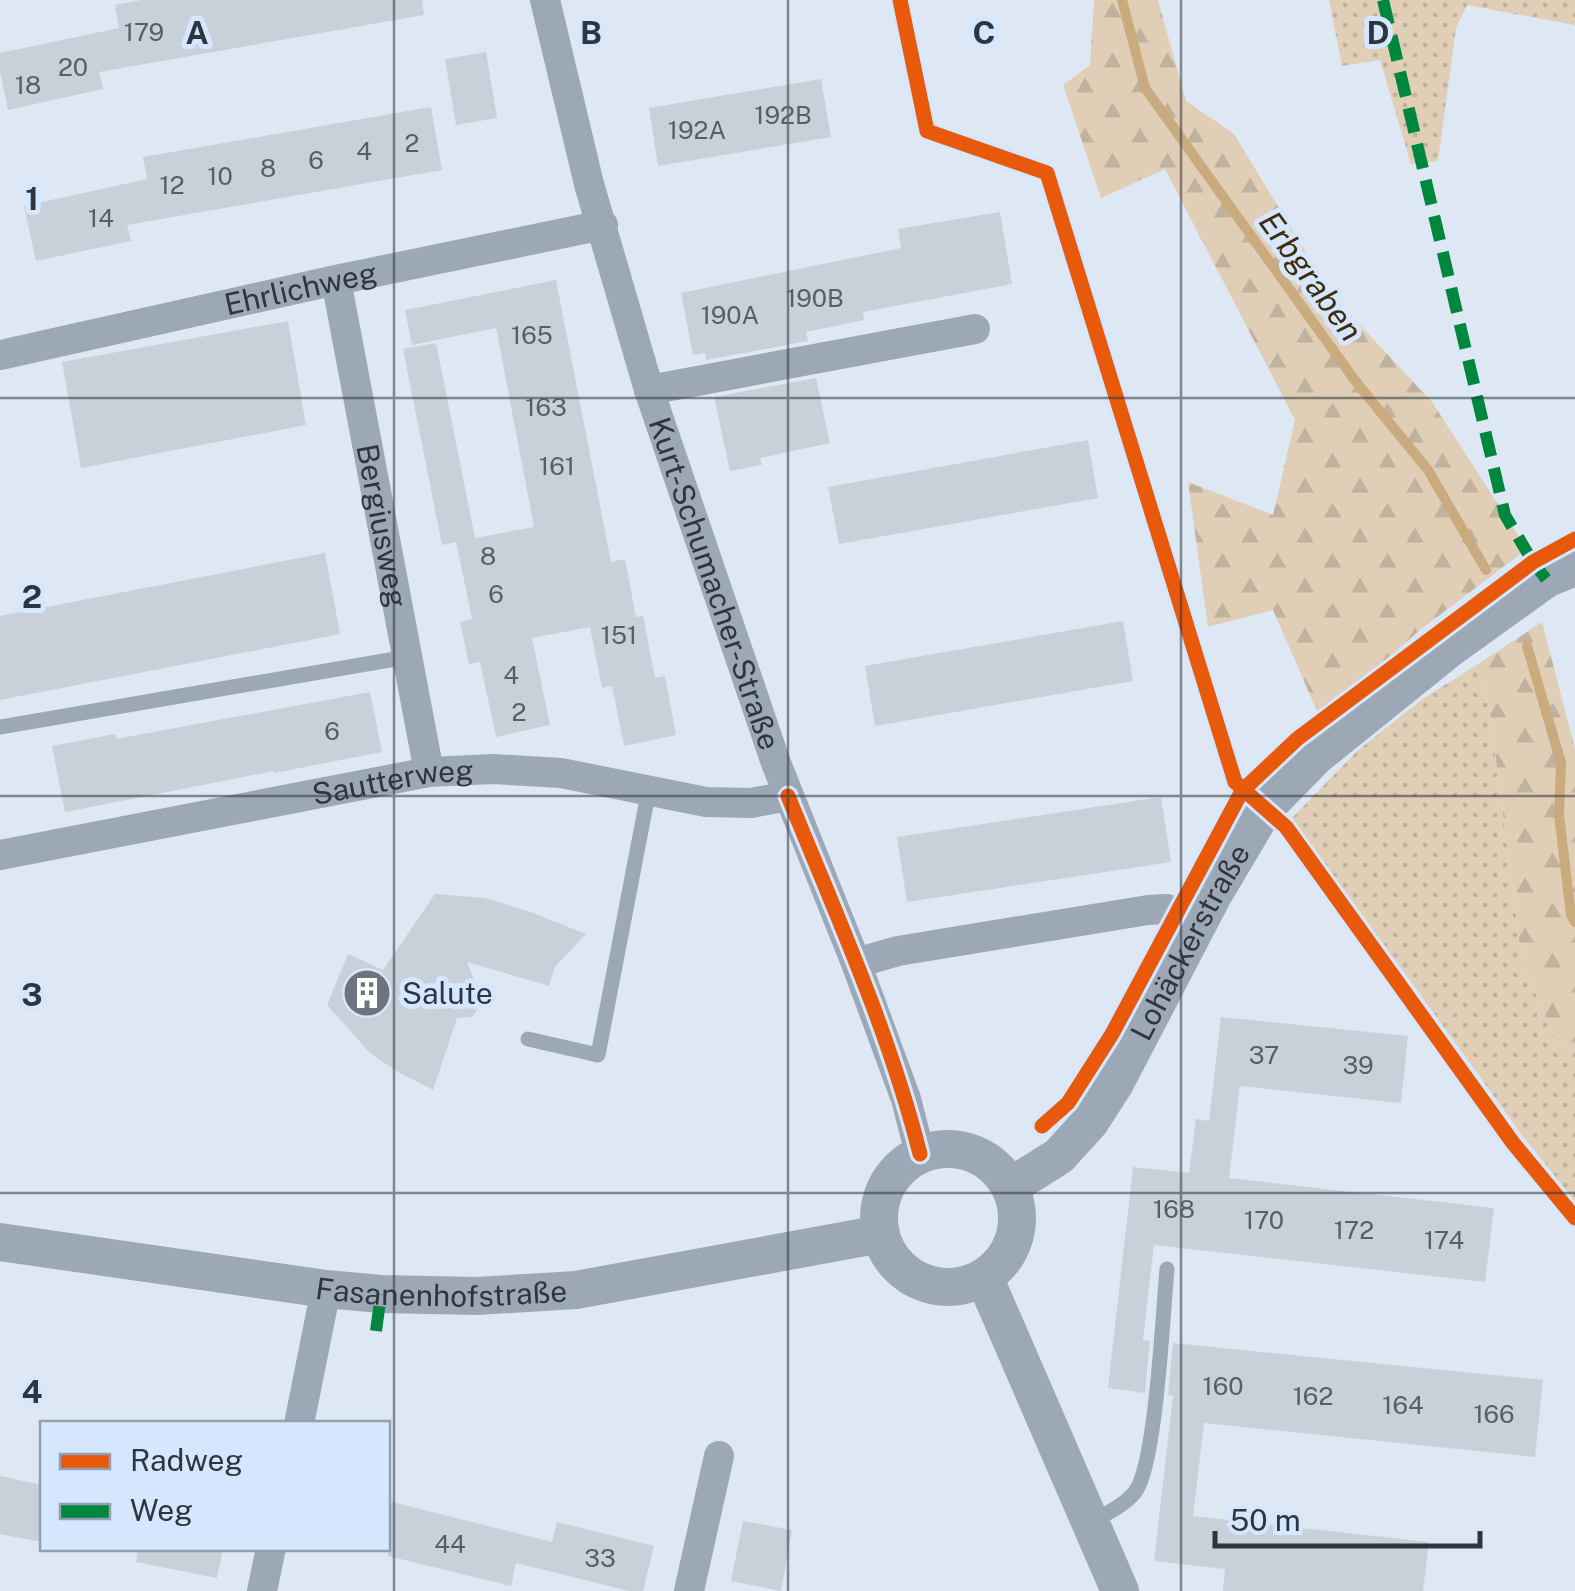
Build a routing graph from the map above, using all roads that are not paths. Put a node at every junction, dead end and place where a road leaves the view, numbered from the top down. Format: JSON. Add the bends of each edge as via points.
{"nodes":[{"id":1,"x":545,"y":0,"type":"edge"},
{"id":2,"x":603,"y":225,"type":"junction"},
{"id":3,"x":336,"y":280,"type":"junction"},
{"id":4,"x":975,"y":329,"type":"dead end"},
{"id":5,"x":0,"y":355,"type":"edge"},
{"id":6,"x":649,"y":390,"type":"junction"},
{"id":7,"x":1575,"y":567,"type":"edge"},
{"id":8,"x":407,"y":657,"type":"junction"},
{"id":9,"x":0,"y":726,"type":"edge"},
{"id":10,"x":429,"y":772,"type":"junction"},
{"id":11,"x":649,"y":790,"type":"junction"},
{"id":12,"x":788,"y":796,"type":"junction"},
{"id":13,"x":0,"y":854,"type":"edge"},
{"id":14,"x":1167,"y":909,"type":"dead end"},
{"id":15,"x":856,"y":963,"type":"junction"},
{"id":16,"x":528,"y":1039,"type":"dead end"},
{"id":17,"x":920,"y":1154,"type":"junction"},
{"id":18,"x":1010,"y":1187,"type":"junction"},
{"id":19,"x":880,"y":1234,"type":"junction"},
{"id":20,"x":0,"y":1242,"type":"edge"},
{"id":21,"x":1168,"y":1269,"type":"dead end"},
{"id":22,"x":984,"y":1277,"type":"junction"},
{"id":23,"x":326,"y":1289,"type":"junction"},
{"id":24,"x":300,"y":1421,"type":"edge"},
{"id":25,"x":719,"y":1456,"type":"dead end"},
{"id":26,"x":1090,"y":1523,"type":"junction"},
{"id":27,"x":270,"y":1551,"type":"edge"},
{"id":28,"x":262,"y":1591,"type":"edge"},
{"id":29,"x":689,"y":1591,"type":"edge"},
{"id":30,"x":1120,"y":1591,"type":"edge"}],
"edges":[{"from":1,"to":2,"type":"street","name":"Kurt-Schumacher-Straße"},
{"from":2,"to":3,"type":"street","name":"Ehrlichweg"},
{"from":2,"to":6,"type":"street","name":"Kurt-Schumacher-Straße"},
{"from":3,"to":5,"type":"street","name":"Ehrlichweg"},
{"from":3,"to":8,"type":"street","name":"Bergiusweg"},
{"from":4,"to":6,"type":"street"},
{"from":6,"to":12,"type":"street","name":"Kurt-Schumacher-Straße"},
{"from":7,"to":18,"type":"street","name":"Lohäckerstraße","via":[[1546,579],[1450,648],[1316,756],[1264,809],[1090,1122],[1059,1156]]},
{"from":8,"to":9,"type":"lane"},
{"from":8,"to":10,"type":"street","name":"Bergiusweg"},
{"from":10,"to":11,"type":"street","name":"Sautterweg","via":[[561,773]]},
{"from":10,"to":13,"type":"street","name":"Sautterweg"},
{"from":11,"to":12,"type":"street","name":"Sautterweg","via":[[751,804]]},
{"from":11,"to":16,"type":"lane","via":[[598,1055]]},
{"from":12,"to":15,"type":"street","name":"Kurt-Schumacher-Straße"},
{"from":14,"to":15,"type":"street"},
{"from":15,"to":17,"type":"street","name":"Kurt-Schumacher-Straße"},
{"from":17,"to":18,"type":"street","via":[[971,1153]]},
{"from":17,"to":19,"type":"street","via":[[886,1187]]},
{"from":18,"to":22,"type":"street","via":[[1016,1206],[1011,1246]]},
{"from":19,"to":22,"type":"street","via":[[889,1254],[921,1282],[942,1287]]},
{"from":19,"to":23,"type":"street","name":"Fasanenhofstraße","via":[[576,1290],[477,1296]]},
{"from":20,"to":23,"type":"street","name":"Fasanenhofstraße"},
{"from":21,"to":26,"type":"lane","via":[[1142,1481],[1134,1495]]},
{"from":22,"to":26,"type":"street"},
{"from":23,"to":24,"type":"street"},
{"from":25,"to":29,"type":"street"},
{"from":26,"to":30,"type":"street"},
{"from":27,"to":28,"type":"street"}]}
